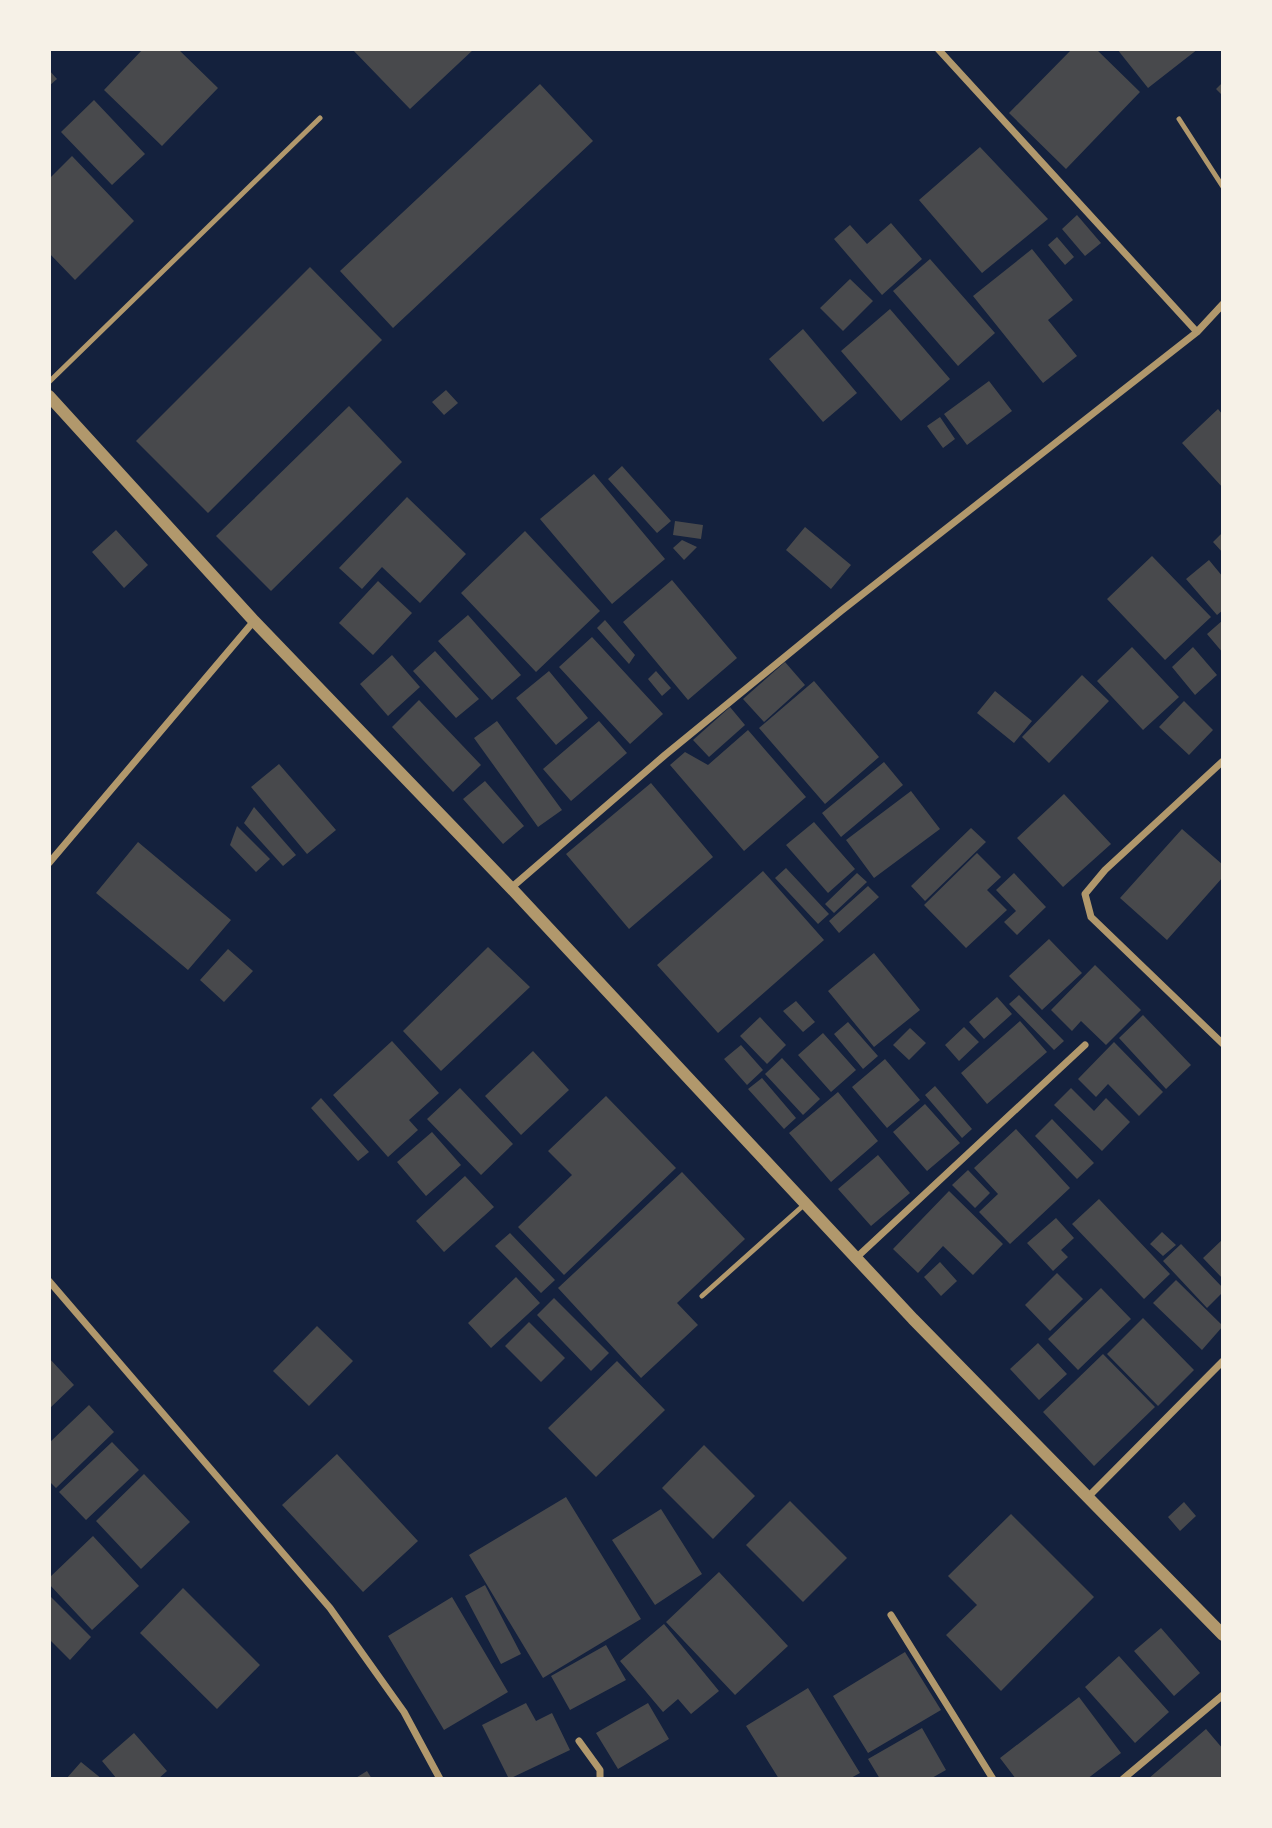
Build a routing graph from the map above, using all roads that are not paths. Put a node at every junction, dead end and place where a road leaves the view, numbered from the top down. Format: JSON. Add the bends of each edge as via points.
{"nodes":[{"id":1,"x":939,"y":49,"type":"edge"},
{"id":2,"x":320,"y":118,"type":"dead end"},
{"id":3,"x":1179,"y":119,"type":"dead end"},
{"id":4,"x":1223,"y":187,"type":"edge"},
{"id":5,"x":1223,"y":304,"type":"edge"},
{"id":6,"x":1197,"y":332,"type":"junction"},
{"id":7,"x":49,"y":382,"type":"edge"},
{"id":8,"x":49,"y":396,"type":"edge"},
{"id":9,"x":254,"y":621,"type":"junction"},
{"id":10,"x":1223,"y":761,"type":"edge"},
{"id":11,"x":49,"y":863,"type":"edge"},
{"id":12,"x":511,"y":888,"type":"junction"},
{"id":13,"x":1223,"y":1044,"type":"edge"},
{"id":14,"x":1086,"y":1045,"type":"dead end"},
{"id":15,"x":805,"y":1203,"type":"junction"},
{"id":16,"x":856,"y":1258,"type":"junction"},
{"id":17,"x":49,"y":1281,"type":"edge"},
{"id":18,"x":702,"y":1296,"type":"dead end"},
{"id":19,"x":1223,"y":1361,"type":"edge"},
{"id":20,"x":1088,"y":1497,"type":"junction"},
{"id":21,"x":891,"y":1615,"type":"dead end"},
{"id":22,"x":1223,"y":1635,"type":"edge"},
{"id":23,"x":1223,"y":1695,"type":"edge"},
{"id":24,"x":579,"y":1741,"type":"dead end"},
{"id":25,"x":440,"y":1779,"type":"edge"},
{"id":26,"x":600,"y":1779,"type":"edge"},
{"id":27,"x":993,"y":1779,"type":"edge"},
{"id":28,"x":1123,"y":1779,"type":"edge"}],
"edges":[{"from":1,"to":6,"type":"street"},
{"from":2,"to":7,"type":"lane"},
{"from":3,"to":4,"type":"lane"},
{"from":5,"to":6,"type":"street"},
{"from":6,"to":12,"type":"street","via":[[841,611]]},
{"from":8,"to":9,"type":"street"},
{"from":9,"to":11,"type":"street"},
{"from":9,"to":12,"type":"street"},
{"from":10,"to":13,"type":"street","via":[[1085,894],[1091,917]]},
{"from":12,"to":15,"type":"street"},
{"from":14,"to":16,"type":"street"},
{"from":15,"to":16,"type":"street"},
{"from":15,"to":18,"type":"lane"},
{"from":16,"to":20,"type":"street"},
{"from":17,"to":25,"type":"street","via":[[330,1608],[404,1712]]},
{"from":19,"to":20,"type":"street"},
{"from":20,"to":22,"type":"street"},
{"from":21,"to":27,"type":"street"},
{"from":23,"to":28,"type":"street"},
{"from":24,"to":26,"type":"street","via":[[600,1770]]}]}
